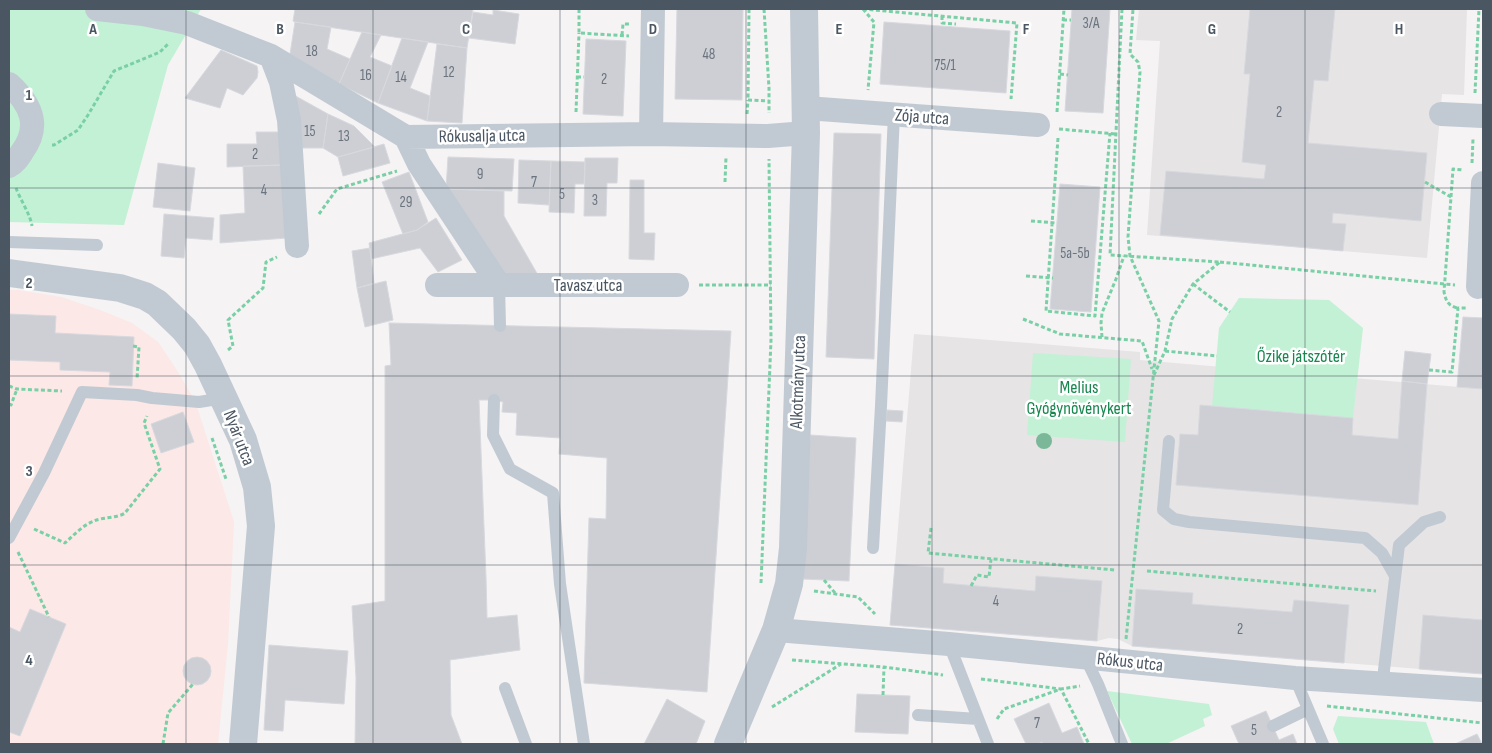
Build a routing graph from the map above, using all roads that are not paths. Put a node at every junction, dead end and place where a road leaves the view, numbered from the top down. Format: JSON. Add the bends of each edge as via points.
{"nodes":[{"id":1,"x":96,"y":9,"type":"edge"},
{"id":2,"x":653,"y":9,"type":"edge"},
{"id":3,"x":804,"y":9,"type":"edge"},
{"id":4,"x":194,"y":16,"type":"edge"},
{"id":5,"x":271,"y":56,"type":"junction"},
{"id":6,"x":9,"y":84,"type":"edge"},
{"id":7,"x":894,"y":114,"type":"junction"},
{"id":8,"x":1440,"y":114,"type":"dead end"},
{"id":9,"x":1478,"y":116,"type":"edge"},
{"id":10,"x":806,"y":120,"type":"junction"},
{"id":11,"x":1052,"y":123,"type":"road end"},
{"id":12,"x":651,"y":134,"type":"junction"},
{"id":13,"x":406,"y":136,"type":"junction"},
{"id":14,"x":9,"y":166,"type":"edge"},
{"id":15,"x":1477,"y":177,"type":"edge"},
{"id":16,"x":9,"y":242,"type":"edge"},
{"id":17,"x":97,"y":245,"type":"dead end"},
{"id":18,"x":297,"y":246,"type":"road end"},
{"id":19,"x":10,"y":273,"type":"edge"},
{"id":20,"x":437,"y":285,"type":"dead end"},
{"id":21,"x":499,"y":285,"type":"junction"},
{"id":22,"x":677,"y":285,"type":"road end"},
{"id":23,"x":1478,"y":287,"type":"dead end"},
{"id":24,"x":500,"y":326,"type":"dead end"},
{"id":25,"x":224,"y":398,"type":"junction"},
{"id":26,"x":494,"y":400,"type":"dead end"},
{"id":27,"x":1169,"y":441,"type":"dead end"},
{"id":28,"x":1440,"y":517,"type":"dead end"},
{"id":29,"x":9,"y":537,"type":"edge"},
{"id":30,"x":873,"y":548,"type":"dead end"},
{"id":31,"x":1395,"y":576,"type":"junction"},
{"id":32,"x":776,"y":630,"type":"junction"},
{"id":33,"x":949,"y":644,"type":"junction"},
{"id":34,"x":1085,"y":657,"type":"junction"},
{"id":35,"x":1295,"y":678,"type":"junction"},
{"id":36,"x":1384,"y":684,"type":"junction"},
{"id":37,"x":505,"y":688,"type":"dead end"},
{"id":38,"x":1483,"y":690,"type":"edge"},
{"id":39,"x":1308,"y":709,"type":"junction"},
{"id":40,"x":918,"y":715,"type":"dead end"},
{"id":41,"x":978,"y":719,"type":"junction"},
{"id":42,"x":1273,"y":726,"type":"dead end"},
{"id":43,"x":987,"y":742,"type":"edge"},
{"id":44,"x":243,"y":744,"type":"edge"},
{"id":45,"x":526,"y":744,"type":"edge"},
{"id":46,"x":584,"y":744,"type":"edge"},
{"id":47,"x":728,"y":744,"type":"edge"},
{"id":48,"x":1122,"y":744,"type":"edge"},
{"id":49,"x":1323,"y":744,"type":"edge"}],
"edges":[{"from":1,"to":4,"type":"street"},
{"from":2,"to":12,"type":"street"},
{"from":3,"to":10,"type":"street","name":"Alkotmány utca"},
{"from":4,"to":5,"type":"street"},
{"from":5,"to":13,"type":"street"},
{"from":5,"to":18,"type":"street","via":[[281,82],[289,120]]},
{"from":6,"to":14,"type":"street","via":[[31,113],[33,131],[26,147]]},
{"from":7,"to":10,"type":"street","name":"Zója utca"},
{"from":7,"to":11,"type":"street","name":"Zója utca"},
{"from":7,"to":30,"type":"lane"},
{"from":8,"to":9,"type":"street"},
{"from":10,"to":12,"type":"street","name":"Rókusalja utca","via":[[768,136]]},
{"from":10,"to":32,"type":"street","name":"Alkotmány utca","via":[[793,548],[789,584]]},
{"from":12,"to":13,"type":"street","name":"Rókusalja utca"},
{"from":13,"to":21,"type":"street","via":[[419,164]]},
{"from":15,"to":23,"type":"street"},
{"from":16,"to":17,"type":"lane"},
{"from":19,"to":25,"type":"street","name":"Nyár utca","via":[[120,288],[157,303],[196,345]]},
{"from":20,"to":21,"type":"street","name":"Tavasz utca"},
{"from":21,"to":22,"type":"street","name":"Tavasz utca"},
{"from":21,"to":24,"type":"lane"},
{"from":25,"to":29,"type":"lane","via":[[199,402],[82,392]]},
{"from":25,"to":44,"type":"street","name":"Nyár utca","via":[[244,440],[256,487],[260,526]]},
{"from":26,"to":46,"type":"lane","via":[[493,435],[510,469],[553,493],[560,584]]},
{"from":27,"to":31,"type":"lane","via":[[1163,510],[1174,519],[1365,538],[1382,553]]},
{"from":28,"to":31,"type":"lane","via":[[1424,522],[1399,545]]},
{"from":31,"to":36,"type":"lane"},
{"from":32,"to":33,"type":"street","name":"Rókus utca"},
{"from":32,"to":47,"type":"street","name":"Alkotmány utca"},
{"from":33,"to":34,"type":"street","name":"Rókus utca"},
{"from":33,"to":41,"type":"lane"},
{"from":34,"to":35,"type":"street","name":"Rókus utca"},
{"from":34,"to":48,"type":"lane"},
{"from":35,"to":36,"type":"street","name":"Rókus utca"},
{"from":35,"to":39,"type":"lane"},
{"from":36,"to":38,"type":"street","name":"Rókus utca"},
{"from":37,"to":45,"type":"lane"},
{"from":39,"to":42,"type":"lane"},
{"from":39,"to":49,"type":"lane"},
{"from":40,"to":41,"type":"lane"},
{"from":41,"to":43,"type":"lane"}]}
